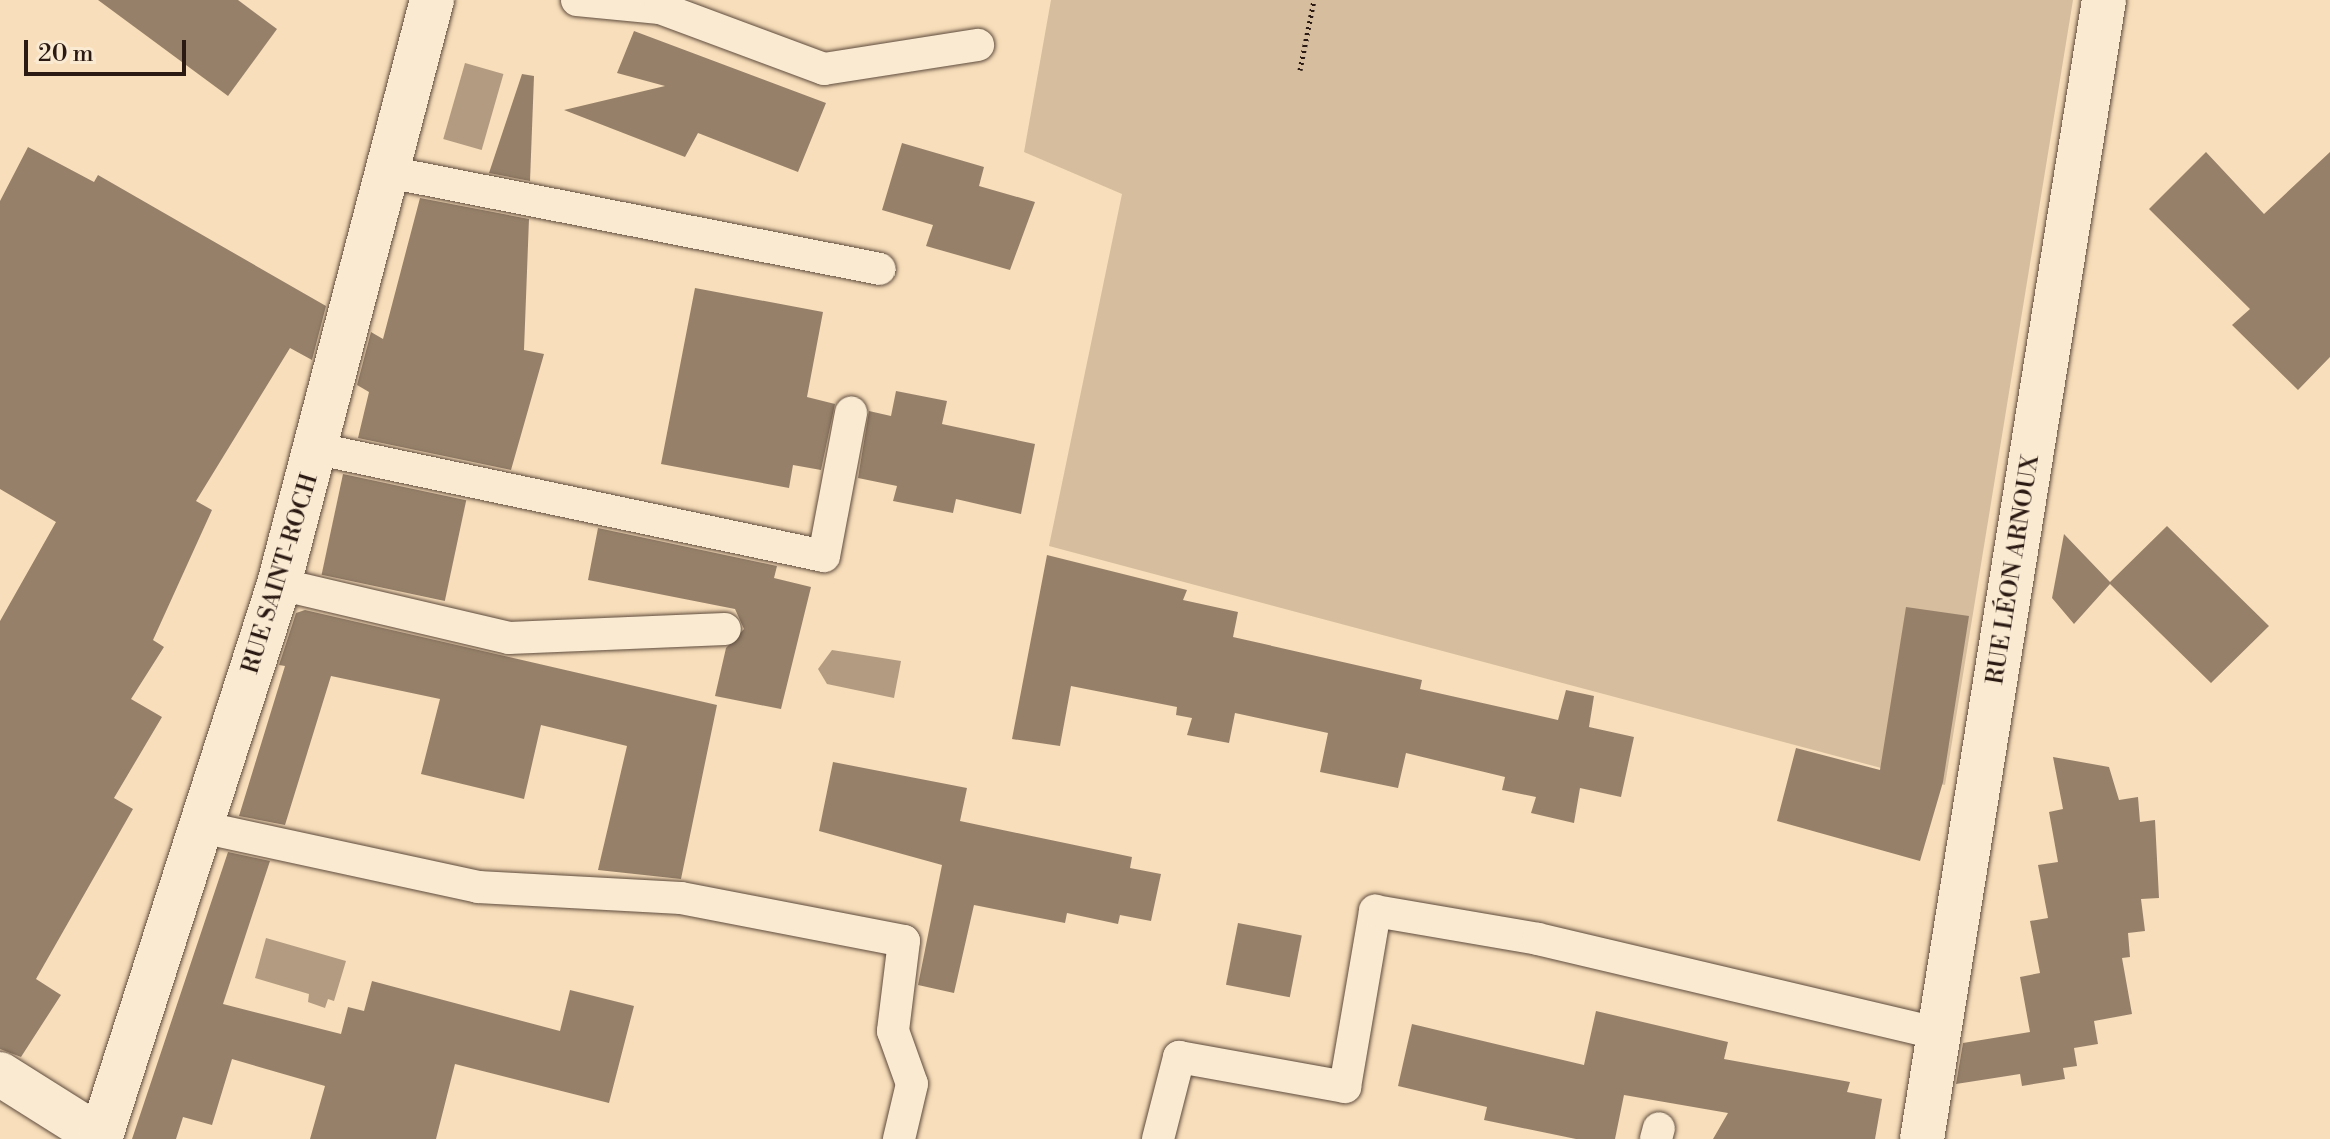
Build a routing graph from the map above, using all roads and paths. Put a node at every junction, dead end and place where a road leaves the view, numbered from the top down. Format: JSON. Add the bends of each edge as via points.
{"nodes":[{"id":1,"x":432,"y":0,"type":"edge"},
{"id":2,"x":577,"y":0,"type":"edge"},
{"id":3,"x":1314,"y":0,"type":"edge"},
{"id":4,"x":2104,"y":0,"type":"edge"},
{"id":5,"x":978,"y":45,"type":"dead end"},
{"id":6,"x":1300,"y":70,"type":"dead end"},
{"id":7,"x":388,"y":172,"type":"junction"},
{"id":8,"x":880,"y":269,"type":"dead end"},
{"id":9,"x":851,"y":413,"type":"dead end"},
{"id":10,"x":318,"y":449,"type":"junction"},
{"id":11,"x":279,"y":584,"type":"junction"},
{"id":12,"x":725,"y":629,"type":"dead end"},
{"id":13,"x":201,"y":827,"type":"junction"},
{"id":14,"x":1940,"y":1034,"type":"junction"},
{"id":15,"x":0,"y":1074,"type":"edge"},
{"id":16,"x":100,"y":1138,"type":"edge"},
{"id":17,"x":899,"y":1139,"type":"edge"},
{"id":18,"x":1158,"y":1139,"type":"edge"},
{"id":19,"x":1922,"y":1139,"type":"edge"}],
"edges":[{"from":1,"to":7,"type":"street","name":"RUE SAINT-ROCH"},
{"from":2,"to":5,"type":"lane","via":[[660,8],[824,69]]},
{"from":3,"to":6,"type":"path"},
{"from":4,"to":14,"type":"street","name":"RUE LÉON ARNOUX"},
{"from":7,"to":8,"type":"lane"},
{"from":7,"to":10,"type":"street","name":"RUE SAINT-ROCH"},
{"from":9,"to":10,"type":"lane","via":[[824,556]]},
{"from":10,"to":11,"type":"street","name":"RUE SAINT-ROCH"},
{"from":11,"to":12,"type":"lane","via":[[509,638]]},
{"from":11,"to":13,"type":"street","name":"RUE SAINT-ROCH"},
{"from":13,"to":16,"type":"street","name":"RUE SAINT-ROCH"},
{"from":13,"to":17,"type":"lane","via":[[478,887],[681,898],[904,941],[893,1031],[912,1084]]},
{"from":14,"to":18,"type":"lane","via":[[1538,939],[1375,911],[1345,1087],[1179,1057]]},
{"from":14,"to":19,"type":"street","name":"RUE LÉON ARNOUX"},
{"from":15,"to":16,"type":"street"}]}
